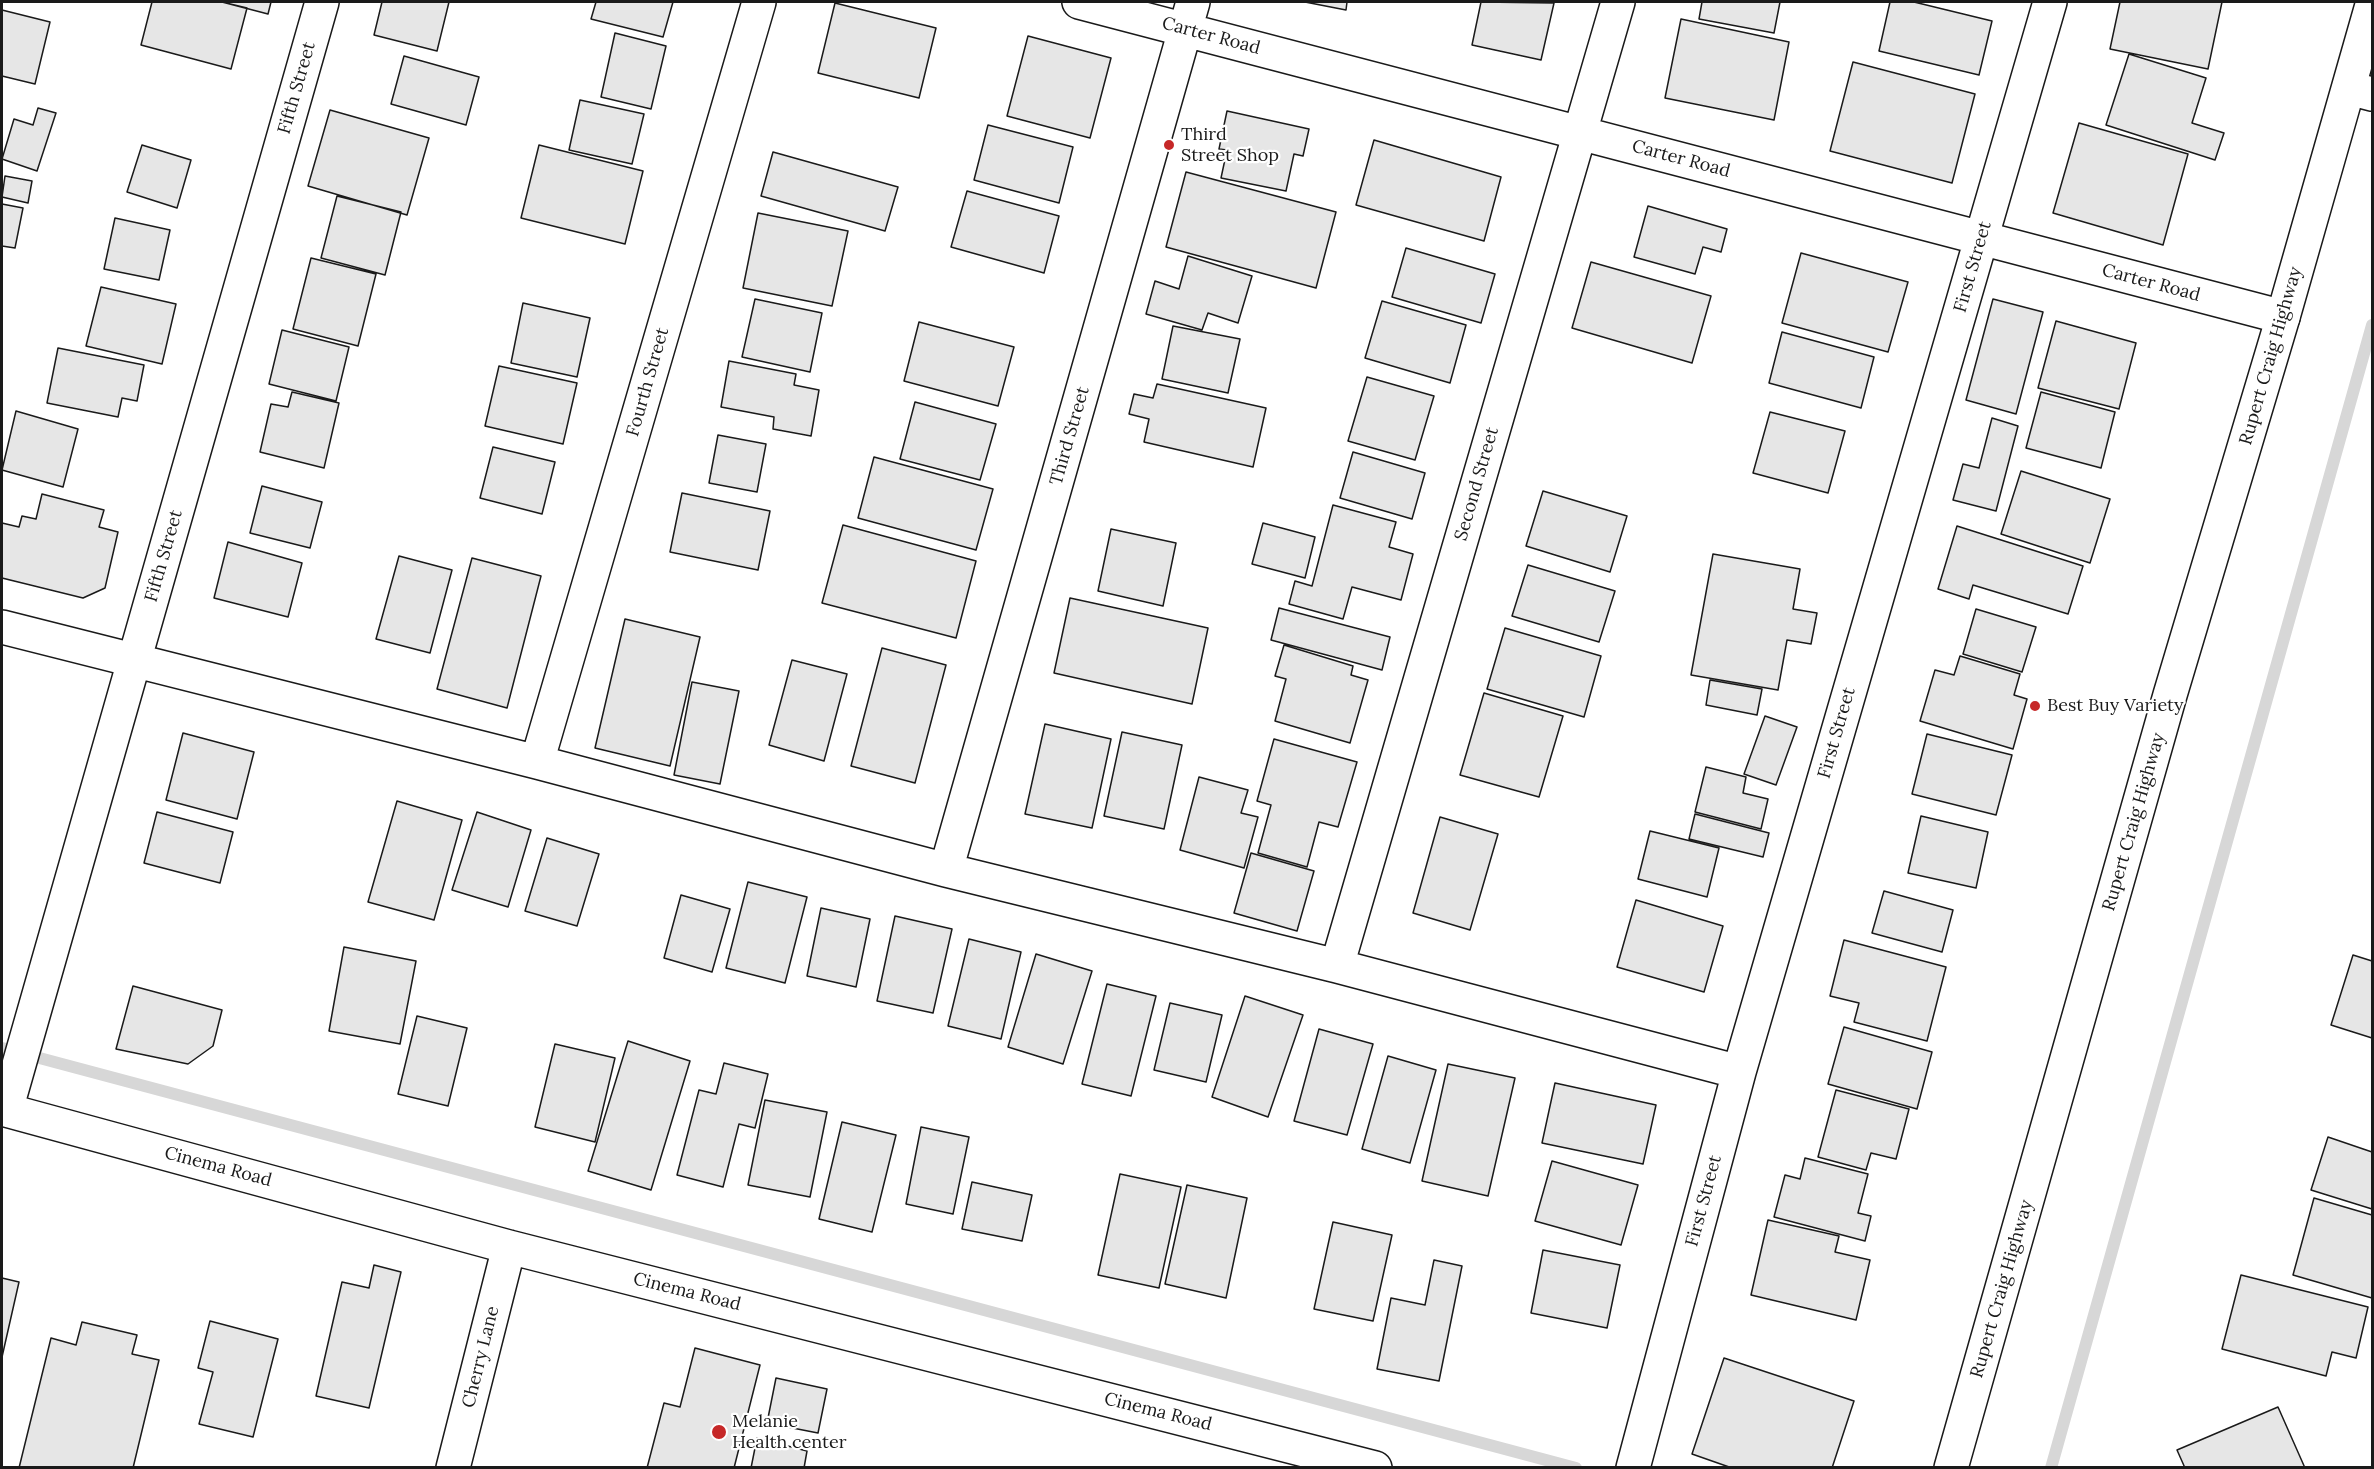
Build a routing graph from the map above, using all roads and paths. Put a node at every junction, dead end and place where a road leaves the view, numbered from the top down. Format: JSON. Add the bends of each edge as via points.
{"nodes":[{"id":1,"x":322,"y":2,"type":"edge"},
{"id":2,"x":759,"y":2,"type":"edge"},
{"id":3,"x":1079,"y":2,"type":"edge"},
{"id":4,"x":1618,"y":2,"type":"edge"},
{"id":5,"x":2050,"y":2,"type":"edge"},
{"id":6,"x":2373,"y":5,"type":"edge"},
{"id":7,"x":1189,"y":15,"type":"edge"},
{"id":8,"x":2361,"y":91,"type":"edge"},
{"id":9,"x":1580,"y":133,"type":"junction"},
{"id":10,"x":1981,"y":238,"type":"junction"},
{"id":11,"x":2283,"y":317,"type":"junction"},
{"id":12,"x":2,"y":627,"type":"edge"},
{"id":13,"x":135,"y":661,"type":"junction"},
{"id":14,"x":537,"y":762,"type":"junction"},
{"id":15,"x":946,"y":870,"type":"junction"},
{"id":16,"x":1337,"y":966,"type":"junction"},
{"id":17,"x":1739,"y":1072,"type":"junction"},
{"id":18,"x":4,"y":1109,"type":"edge"},
{"id":19,"x":509,"y":1247,"type":"junction"},
{"id":20,"x":453,"y":1467,"type":"edge"},
{"id":21,"x":1376,"y":1467,"type":"edge"},
{"id":22,"x":1633,"y":1467,"type":"edge"},
{"id":23,"x":1951,"y":1467,"type":"edge"}],
"edges":[{"from":1,"to":13,"type":"street","name":"Fifth Street"},
{"from":2,"to":14,"type":"street","name":"Fourth Street"},
{"from":3,"to":7,"type":"street","name":"Carter Road"},
{"from":4,"to":9,"type":"street","name":"Second Street"},
{"from":5,"to":10,"type":"street","name":"First Street"},
{"from":6,"to":8,"type":"street","name":"Rupert Craig Highway"},
{"from":7,"to":9,"type":"street","name":"Carter Road"},
{"from":7,"to":15,"type":"street","name":"Third Street"},
{"from":8,"to":11,"type":"street","name":"Rupert Craig Highway"},
{"from":9,"to":10,"type":"street","name":"Carter Road"},
{"from":9,"to":16,"type":"street","name":"Second Street"},
{"from":10,"to":11,"type":"street","name":"Carter Road"},
{"from":10,"to":17,"type":"street","name":"First Street"},
{"from":11,"to":23,"type":"street","name":"Rupert Craig Highway","via":[[2170,695]]},
{"from":12,"to":13,"type":"street"},
{"from":13,"to":14,"type":"street"},
{"from":13,"to":18,"type":"street","name":"Fifth Street"},
{"from":14,"to":15,"type":"street"},
{"from":15,"to":16,"type":"street"},
{"from":16,"to":17,"type":"street"},
{"from":17,"to":22,"type":"street","name":"First Street"},
{"from":18,"to":19,"type":"street","name":"Cinema Road"},
{"from":19,"to":20,"type":"street","name":"Cherry Lane"},
{"from":19,"to":21,"type":"street","name":"Cinema Road"}]}
